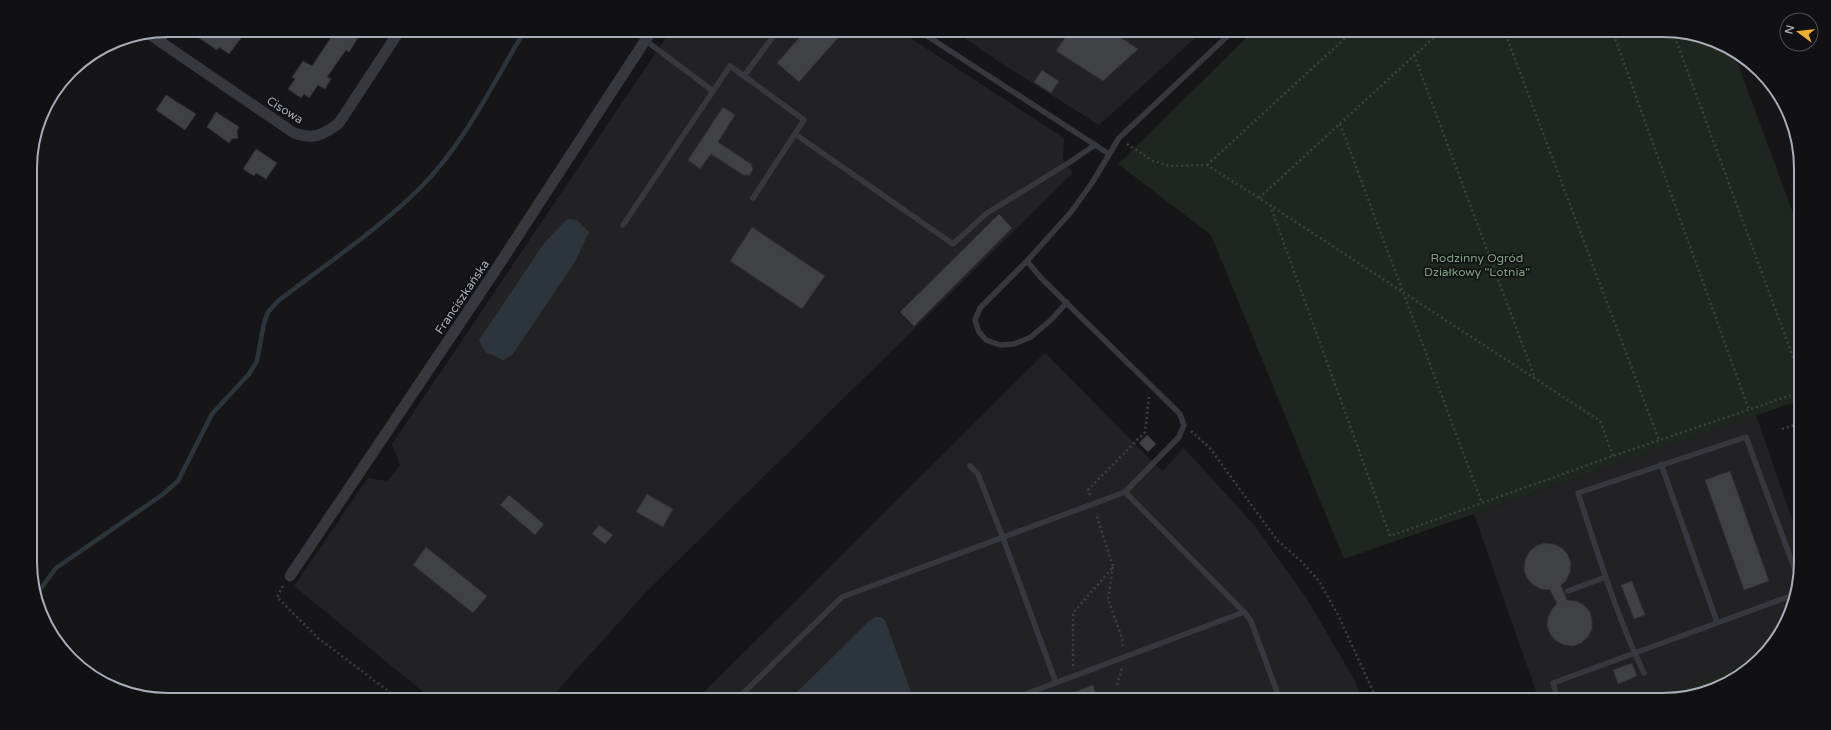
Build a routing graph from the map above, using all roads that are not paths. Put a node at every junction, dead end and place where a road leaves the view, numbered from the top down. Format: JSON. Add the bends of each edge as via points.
{"nodes":[{"id":1,"x":161,"y":37,"type":"edge"},
{"id":2,"x":395,"y":37,"type":"edge"},
{"id":3,"x":647,"y":37,"type":"edge"},
{"id":4,"x":773,"y":37,"type":"edge"},
{"id":5,"x":929,"y":37,"type":"edge"},
{"id":6,"x":1227,"y":37,"type":"edge"},
{"id":7,"x":154,"y":38,"type":"edge"},
{"id":8,"x":645,"y":40,"type":"junction"},
{"id":9,"x":159,"y":41,"type":"junction"},
{"id":10,"x":744,"y":76,"type":"junction"},
{"id":11,"x":713,"y":91,"type":"junction"},
{"id":12,"x":795,"y":134,"type":"junction"},
{"id":13,"x":1095,"y":145,"type":"junction"},
{"id":14,"x":1109,"y":154,"type":"junction"},
{"id":15,"x":752,"y":198,"type":"dead end"},
{"id":16,"x":623,"y":225,"type":"dead end"},
{"id":17,"x":1027,"y":261,"type":"junction"},
{"id":18,"x":1068,"y":302,"type":"junction"},
{"id":19,"x":1661,"y":464,"type":"junction"},
{"id":20,"x":970,"y":466,"type":"dead end"},
{"id":21,"x":1125,"y":492,"type":"junction"},
{"id":22,"x":1003,"y":538,"type":"junction"},
{"id":23,"x":1794,"y":567,"type":"edge"},
{"id":24,"x":290,"y":576,"type":"road end"},
{"id":25,"x":1606,"y":577,"type":"junction"},
{"id":26,"x":1568,"y":591,"type":"dead end"},
{"id":27,"x":1789,"y":597,"type":"edge"},
{"id":28,"x":1244,"y":612,"type":"junction"},
{"id":29,"x":1717,"y":622,"type":"junction"},
{"id":30,"x":1634,"y":653,"type":"junction"},
{"id":31,"x":1644,"y":673,"type":"dead end"},
{"id":32,"x":1056,"y":683,"type":"junction"},
{"id":33,"x":743,"y":693,"type":"edge"},
{"id":34,"x":1029,"y":693,"type":"edge"},
{"id":35,"x":1277,"y":693,"type":"edge"},
{"id":36,"x":1556,"y":693,"type":"edge"}],
"edges":[{"from":1,"to":9,"type":"street"},
{"from":2,"to":9,"type":"street","name":"Cisowa","via":[[339,123],[325,133],[307,137],[294,133]]},
{"from":3,"to":8,"type":"street","name":"Franciszkańska"},
{"from":4,"to":10,"type":"lane"},
{"from":5,"to":13,"type":"lane"},
{"from":6,"to":14,"type":"lane","via":[[1119,138]]},
{"from":7,"to":9,"type":"street","name":"Cisowa"},
{"from":8,"to":11,"type":"lane"},
{"from":8,"to":24,"type":"street","name":"Franciszkańska","via":[[491,277]]},
{"from":10,"to":11,"type":"lane","via":[[730,66]]},
{"from":10,"to":12,"type":"lane","via":[[804,120]]},
{"from":11,"to":16,"type":"lane"},
{"from":12,"to":13,"type":"lane","via":[[954,244],[987,213]]},
{"from":12,"to":15,"type":"lane"},
{"from":13,"to":14,"type":"lane"},
{"from":14,"to":17,"type":"lane","via":[[1071,212]]},
{"from":17,"to":18,"type":"lane","via":[[1041,278]]},
{"from":17,"to":18,"type":"lane","via":[[980,308],[976,320],[979,332],[986,340],[1000,346],[1031,337],[1052,320]]},
{"from":18,"to":21,"type":"lane","via":[[1180,414],[1184,425],[1179,437]]},
{"from":19,"to":23,"type":"lane","via":[[1746,437]]},
{"from":19,"to":25,"type":"lane","via":[[1578,493]]},
{"from":19,"to":29,"type":"lane"},
{"from":20,"to":22,"type":"lane","via":[[978,474]]},
{"from":21,"to":22,"type":"lane"},
{"from":21,"to":28,"type":"lane"},
{"from":22,"to":32,"type":"lane"},
{"from":22,"to":33,"type":"lane","via":[[842,597]]},
{"from":25,"to":26,"type":"lane"},
{"from":25,"to":30,"type":"lane"},
{"from":27,"to":29,"type":"lane"},
{"from":28,"to":32,"type":"lane"},
{"from":28,"to":35,"type":"lane","via":[[1251,621]]},
{"from":29,"to":30,"type":"lane"},
{"from":30,"to":31,"type":"lane"},
{"from":30,"to":36,"type":"lane","via":[[1553,683]]},
{"from":32,"to":34,"type":"lane"}]}
